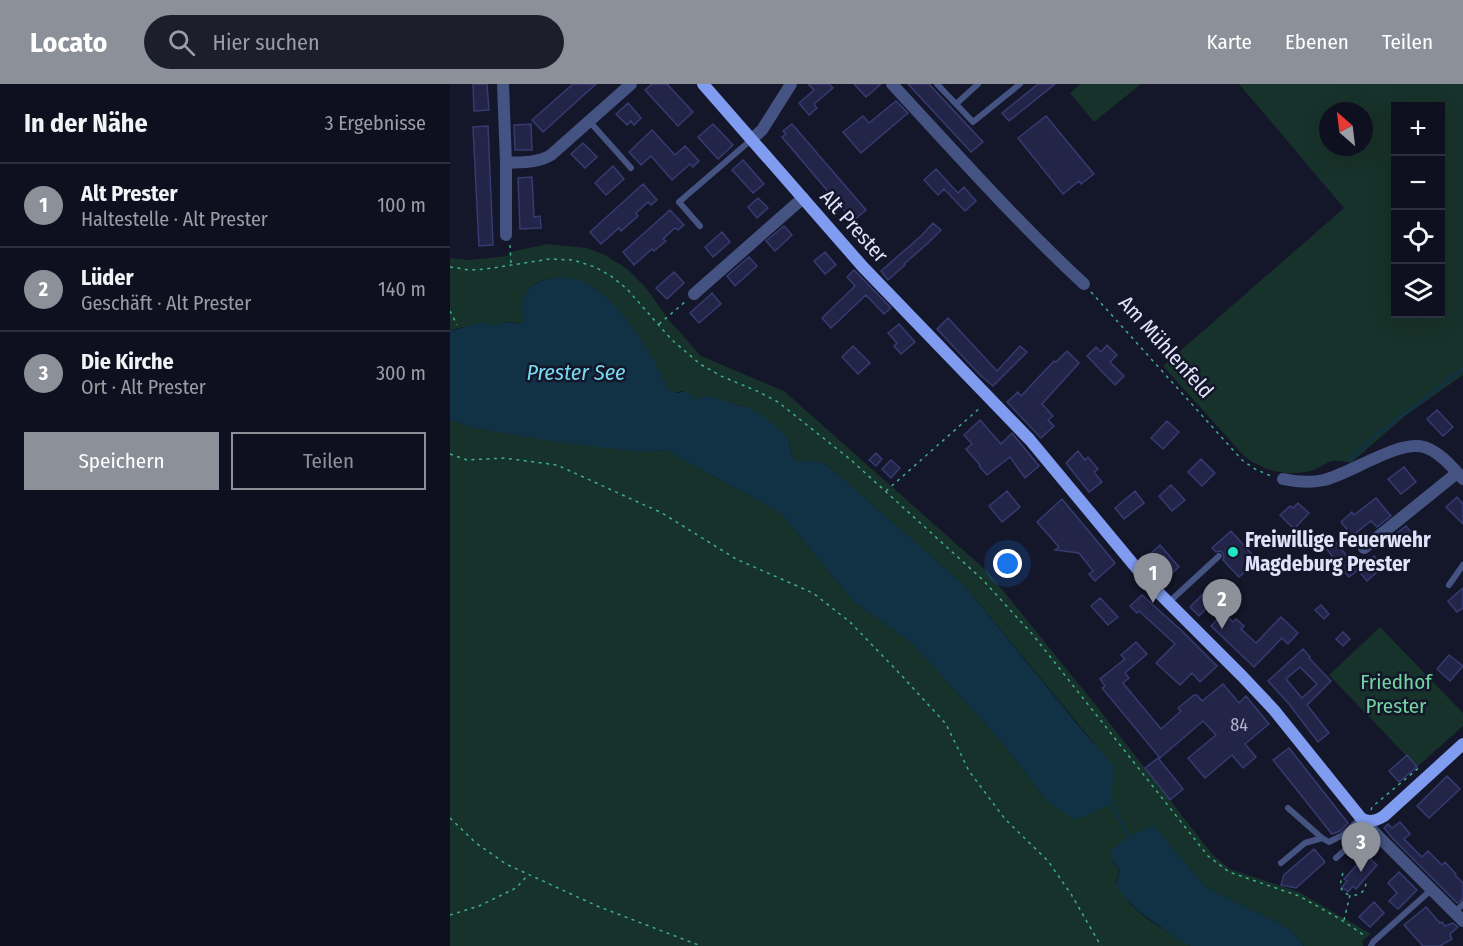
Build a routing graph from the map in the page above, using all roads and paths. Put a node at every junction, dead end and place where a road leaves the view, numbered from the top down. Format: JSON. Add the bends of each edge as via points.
{"nodes":[{"id":1,"x":503,"y":84,"type":"edge"},
{"id":2,"x":631,"y":84,"type":"edge"},
{"id":3,"x":703,"y":84,"type":"edge"},
{"id":4,"x":791,"y":84,"type":"edge"},
{"id":5,"x":892,"y":84,"type":"edge"},
{"id":6,"x":937,"y":84,"type":"edge"},
{"id":7,"x":978,"y":84,"type":"edge"},
{"id":8,"x":1020,"y":84,"type":"edge"},
{"id":9,"x":956,"y":104,"type":"junction"},
{"id":10,"x":590,"y":122,"type":"junction"},
{"id":11,"x":752,"y":139,"type":"junction"},
{"id":12,"x":506,"y":164,"type":"junction"},
{"id":13,"x":631,"y":168,"type":"dead end"},
{"id":14,"x":803,"y":198,"type":"junction"},
{"id":15,"x":700,"y":226,"type":"dead end"},
{"id":16,"x":506,"y":235,"type":"joint"},
{"id":17,"x":512,"y":265,"type":"junction"},
{"id":18,"x":450,"y":267,"type":"edge"},
{"id":19,"x":1084,"y":284,"type":"joint"},
{"id":20,"x":694,"y":294,"type":"joint"},
{"id":21,"x":450,"y":311,"type":"edge"},
{"id":22,"x":658,"y":325,"type":"junction"},
{"id":23,"x":457,"y":326,"type":"dead end"},
{"id":24,"x":991,"y":399,"type":"junction"},
{"id":25,"x":450,"y":454,"type":"edge"},
{"id":26,"x":1460,"y":476,"type":"edge"},
{"id":27,"x":1283,"y":479,"type":"joint"},
{"id":28,"x":886,"y":491,"type":"junction"},
{"id":29,"x":1364,"y":548,"type":"dead end"},
{"id":30,"x":1220,"y":556,"type":"dead end"},
{"id":31,"x":1463,"y":565,"type":"edge"},
{"id":32,"x":1449,"y":585,"type":"dead end"},
{"id":33,"x":1167,"y":603,"type":"junction"},
{"id":34,"x":1463,"y":744,"type":"edge"},
{"id":35,"x":1288,"y":808,"type":"dead end"},
{"id":36,"x":450,"y":818,"type":"edge"},
{"id":37,"x":1366,"y":822,"type":"junction"},
{"id":38,"x":1322,"y":838,"type":"junction"},
{"id":39,"x":1336,"y":858,"type":"dead end"},
{"id":40,"x":1281,"y":863,"type":"dead end"},
{"id":41,"x":1343,"y":873,"type":"dead end"},
{"id":42,"x":529,"y":874,"type":"junction"},
{"id":43,"x":1366,"y":882,"type":"dead end"},
{"id":44,"x":1431,"y":890,"type":"junction"},
{"id":45,"x":1350,"y":895,"type":"junction"},
{"id":46,"x":1460,"y":912,"type":"edge"},
{"id":47,"x":450,"y":915,"type":"edge"},
{"id":48,"x":1344,"y":921,"type":"junction"},
{"id":49,"x":1372,"y":944,"type":"edge"},
{"id":50,"x":701,"y":946,"type":"edge"},
{"id":51,"x":1101,"y":946,"type":"edge"}],
"edges":[{"from":1,"to":12,"type":"street"},
{"from":2,"to":10,"type":"street"},
{"from":3,"to":11,"type":"main road","name":"Alt Prester"},
{"from":4,"to":11,"type":"street"},
{"from":5,"to":19,"type":"street","via":[[1022,224]]},
{"from":6,"to":9,"type":"lane"},
{"from":7,"to":9,"type":"lane"},
{"from":8,"to":9,"type":"lane","via":[[973,122]]},
{"from":10,"to":12,"type":"street","via":[[546,158]]},
{"from":10,"to":13,"type":"lane"},
{"from":11,"to":14,"type":"main road","name":"Alt Prester"},
{"from":11,"to":15,"type":"lane","via":[[679,202]]},
{"from":12,"to":16,"type":"street"},
{"from":14,"to":20,"type":"street"},
{"from":14,"to":24,"type":"main road","name":"Alt Prester","via":[[863,267]]},
{"from":16,"to":17,"type":"path"},
{"from":17,"to":18,"type":"path","via":[[478,270]]},
{"from":17,"to":22,"type":"path","via":[[560,259],[595,267],[627,289]]},
{"from":19,"to":27,"type":"path","name":"Am Mühlenfeld","via":[[1242,460]]},
{"from":20,"to":22,"type":"path"},
{"from":21,"to":23,"type":"path"},
{"from":22,"to":28,"type":"path","via":[[711,371],[778,402]]},
{"from":24,"to":28,"type":"path"},
{"from":24,"to":33,"type":"main road","name":"Alt Prester"},
{"from":25,"to":51,"type":"path","via":[[467,460],[504,458],[557,465],[662,513],[736,559],[813,593],[850,622],[946,724],[969,771],[1005,819],[1048,861]]},
{"from":26,"to":27,"type":"street","via":[[1431,450],[1411,446],[1323,480]]},
{"from":26,"to":29,"type":"street"},
{"from":28,"to":48,"type":"path","via":[[983,580],[1033,635],[1208,856],[1229,872],[1299,896]]},
{"from":30,"to":33,"type":"lane"},
{"from":31,"to":32,"type":"lane"},
{"from":33,"to":37,"type":"main road","name":"Alt Prester","via":[[1274,710]]},
{"from":34,"to":37,"type":"main road","via":[[1387,813]]},
{"from":35,"to":38,"type":"lane"},
{"from":36,"to":42,"type":"path","via":[[476,843]]},
{"from":37,"to":38,"type":"lane","via":[[1329,842]]},
{"from":37,"to":39,"type":"lane"},
{"from":37,"to":44,"type":"street","name":"Alt Prester"},
{"from":38,"to":40,"type":"lane","via":[[1305,843]]},
{"from":41,"to":45,"type":"path","via":[[1341,888]]},
{"from":42,"to":47,"type":"path","via":[[516,888]]},
{"from":42,"to":50,"type":"path","via":[[597,906]]},
{"from":43,"to":45,"type":"path","via":[[1359,894]]},
{"from":44,"to":46,"type":"street","name":"Alt Prester"},
{"from":44,"to":49,"type":"lane"},
{"from":45,"to":48,"type":"path"},
{"from":48,"to":49,"type":"path"}]}
